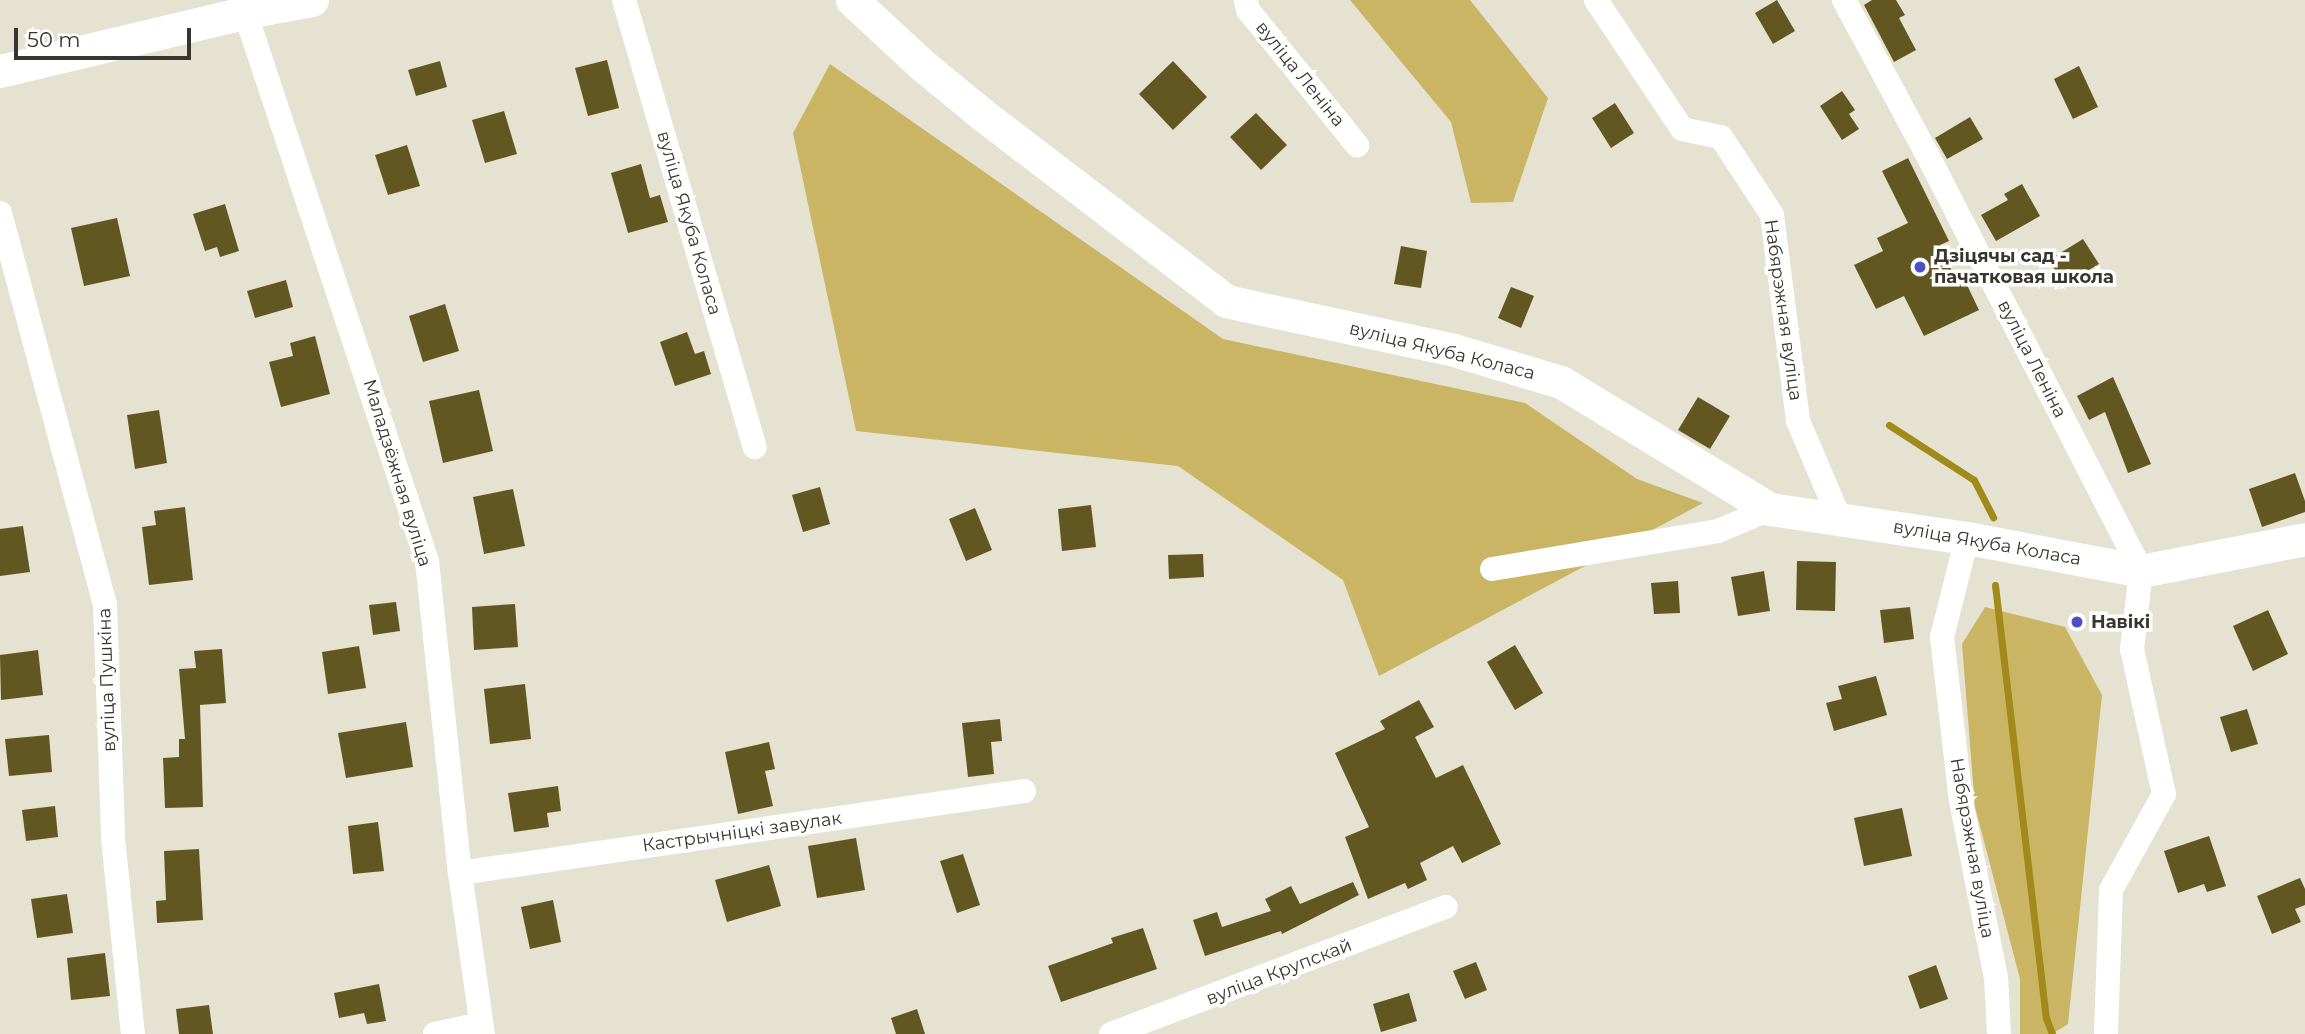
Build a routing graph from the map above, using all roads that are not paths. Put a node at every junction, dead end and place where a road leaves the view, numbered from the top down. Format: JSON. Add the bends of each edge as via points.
{"nodes":[{"id":1,"x":312,"y":0,"type":"edge"},
{"id":2,"x":624,"y":0,"type":"edge"},
{"id":3,"x":852,"y":0,"type":"edge"},
{"id":4,"x":1247,"y":0,"type":"edge"},
{"id":5,"x":1596,"y":0,"type":"edge"},
{"id":6,"x":1844,"y":0,"type":"edge"},
{"id":7,"x":244,"y":6,"type":"edge"},
{"id":8,"x":0,"y":71,"type":"edge"},
{"id":9,"x":1357,"y":145,"type":"dead end"},
{"id":10,"x":0,"y":213,"type":"edge"},
{"id":11,"x":755,"y":447,"type":"dead end"},
{"id":12,"x":1770,"y":509,"type":"junction"},
{"id":13,"x":1839,"y":517,"type":"junction"},
{"id":14,"x":1967,"y":538,"type":"junction"},
{"id":15,"x":2305,"y":538,"type":"edge"},
{"id":16,"x":1492,"y":569,"type":"dead end"},
{"id":17,"x":2141,"y":571,"type":"junction"},
{"id":18,"x":1024,"y":792,"type":"dead end"},
{"id":19,"x":460,"y":873,"type":"junction"},
{"id":20,"x":1446,"y":907,"type":"dead end"},
{"id":21,"x":482,"y":1029,"type":"edge"},
{"id":22,"x":133,"y":1034,"type":"edge"},
{"id":23,"x":435,"y":1034,"type":"edge"},
{"id":24,"x":1111,"y":1034,"type":"edge"},
{"id":25,"x":1999,"y":1034,"type":"edge"},
{"id":26,"x":2107,"y":1034,"type":"edge"}],
"edges":[{"from":1,"to":7,"type":"street"},
{"from":2,"to":11,"type":"street","name":"вуліца Якуба Коласа"},
{"from":3,"to":12,"type":"street","name":"вуліца Якуба Коласа","via":[[972,106],[1226,301],[1454,350],[1561,382]]},
{"from":4,"to":9,"type":"street","name":"вуліца Леніна","via":[[1248,10]]},
{"from":5,"to":13,"type":"street","name":"Набярэжная вуліца","via":[[1682,129],[1721,137],[1772,215],[1798,421]]},
{"from":6,"to":17,"type":"street","name":"вуліца Леніна"},
{"from":7,"to":8,"type":"street"},
{"from":7,"to":19,"type":"street","name":"Маладзёжная вуліца","via":[[427,561]]},
{"from":10,"to":22,"type":"street","name":"вуліца Пушкіна","via":[[105,604],[113,838]]},
{"from":12,"to":13,"type":"street","name":"вуліца Якуба Коласа"},
{"from":12,"to":16,"type":"street","via":[[1718,531]]},
{"from":13,"to":14,"type":"street","name":"вуліца Якуба Коласа"},
{"from":14,"to":17,"type":"street","name":"вуліца Якуба Коласа"},
{"from":14,"to":25,"type":"street","name":"Набярэжная вуліца","via":[[1942,637],[1961,801],[1996,977]]},
{"from":15,"to":17,"type":"street"},
{"from":17,"to":26,"type":"street","via":[[2132,649],[2164,794],[2110,890]]},
{"from":18,"to":19,"type":"street","name":"Кастрычніцкі завулак"},
{"from":19,"to":21,"type":"street","name":"Маладзёжная вуліца"},
{"from":20,"to":24,"type":"street","name":"вуліца Крупскай"},
{"from":21,"to":23,"type":"street"}]}
